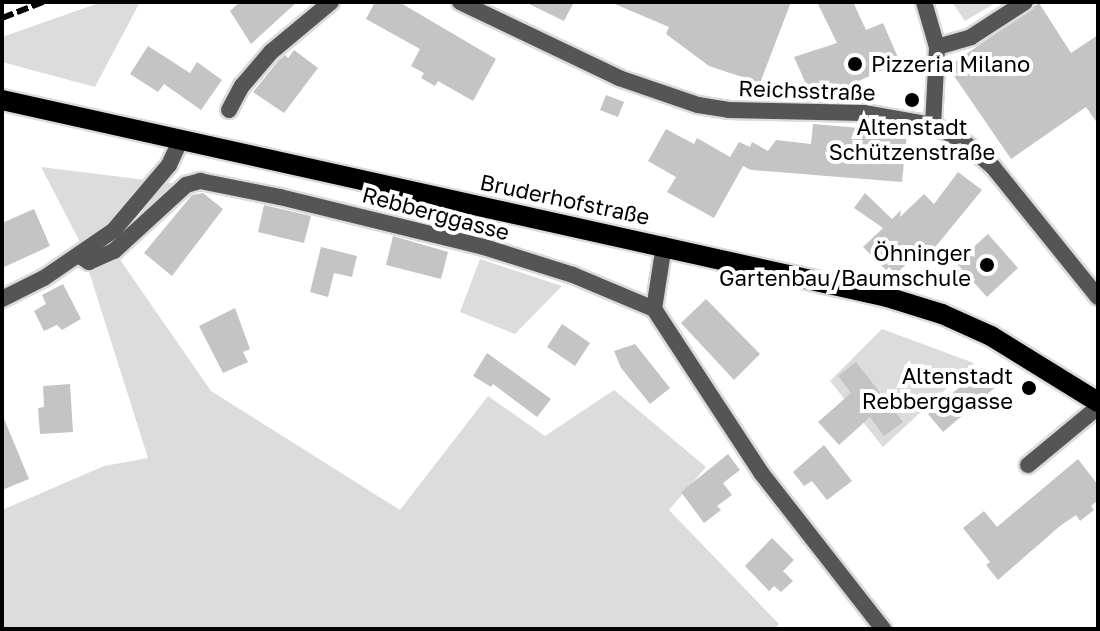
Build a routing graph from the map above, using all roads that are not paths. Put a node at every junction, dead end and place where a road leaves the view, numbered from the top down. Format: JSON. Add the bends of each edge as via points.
{"nodes":[{"id":1,"x":331,"y":2,"type":"edge"},
{"id":2,"x":460,"y":2,"type":"edge"},
{"id":3,"x":924,"y":2,"type":"edge"},
{"id":4,"x":1025,"y":2,"type":"edge"},
{"id":5,"x":937,"y":47,"type":"junction"},
{"id":6,"x":2,"y":100,"type":"edge"},
{"id":7,"x":229,"y":110,"type":"dead end"},
{"id":8,"x":933,"y":125,"type":"junction"},
{"id":9,"x":180,"y":141,"type":"junction"},
{"id":10,"x":664,"y":245,"type":"junction"},
{"id":11,"x":80,"y":256,"type":"junction"},
{"id":12,"x":1098,"y":297,"type":"edge"},
{"id":13,"x":2,"y":299,"type":"edge"},
{"id":14,"x":654,"y":309,"type":"junction"},
{"id":15,"x":1098,"y":404,"type":"edge"},
{"id":16,"x":1028,"y":465,"type":"dead end"},
{"id":17,"x":883,"y":629,"type":"edge"}],
"edges":[{"from":1,"to":7,"type":"street","via":[[271,52]]},
{"from":2,"to":8,"type":"street","name":"Reichsstraße","via":[[619,78],[698,105],[864,113]]},
{"from":3,"to":5,"type":"street"},
{"from":4,"to":5,"type":"street","via":[[971,37]]},
{"from":5,"to":8,"type":"street"},
{"from":6,"to":9,"type":"main road","name":"Bruderhofstraße"},
{"from":8,"to":12,"type":"street","name":"Reichsstraße","via":[[973,148],[993,167]]},
{"from":9,"to":10,"type":"main road","name":"Bruderhofstraße"},
{"from":9,"to":11,"type":"street","via":[[138,205]]},
{"from":10,"to":14,"type":"street"},
{"from":10,"to":15,"type":"main road","name":"Bruderhofstraße","via":[[838,284],[942,314],[991,336]]},
{"from":11,"to":13,"type":"street"},
{"from":11,"to":14,"type":"street","name":"Rebberggasse","via":[[89,262],[114,251],[186,185],[200,181],[484,247],[573,275]]},
{"from":14,"to":17,"type":"street","via":[[762,474]]},
{"from":15,"to":16,"type":"street"}]}
